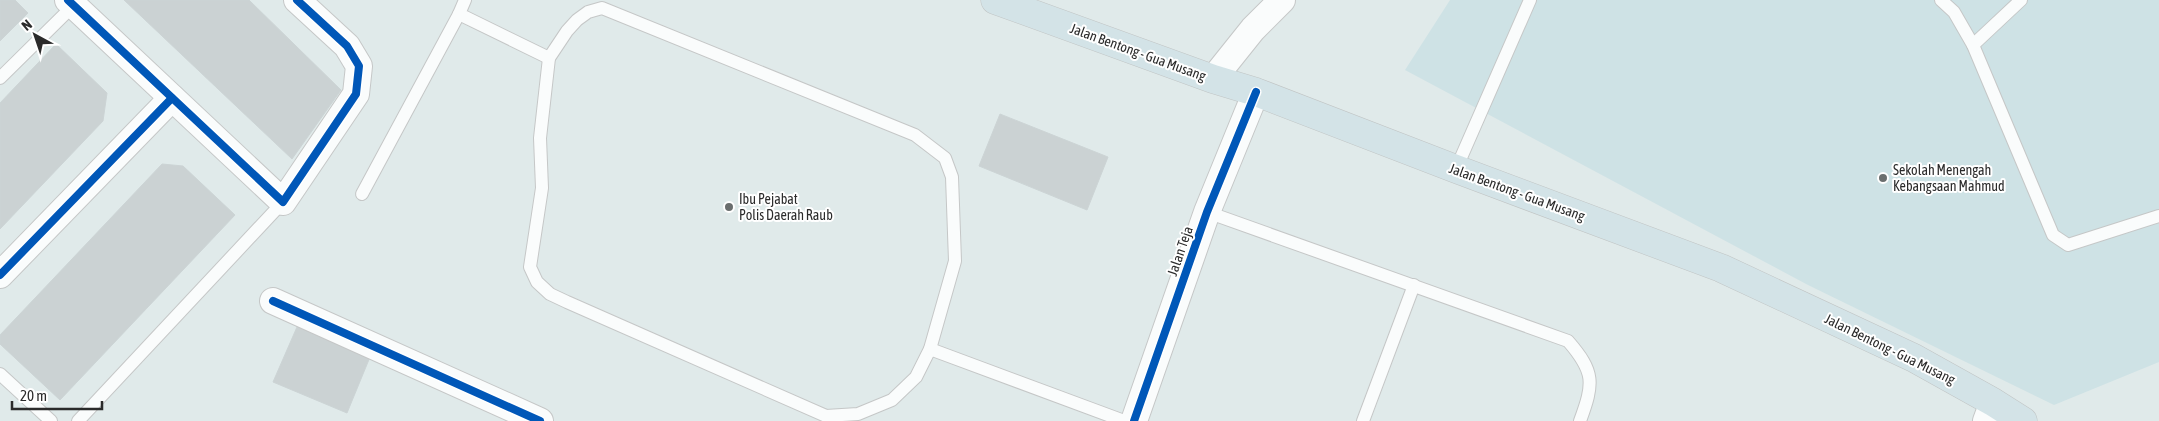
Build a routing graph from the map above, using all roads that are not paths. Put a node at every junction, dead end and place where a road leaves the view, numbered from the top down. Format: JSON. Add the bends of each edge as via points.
{"nodes":[{"id":1,"x":297,"y":0,"type":"edge"},
{"id":2,"x":465,"y":0,"type":"edge"},
{"id":3,"x":1282,"y":0,"type":"edge"},
{"id":4,"x":1530,"y":0,"type":"edge"},
{"id":5,"x":1941,"y":0,"type":"edge"},
{"id":6,"x":2021,"y":0,"type":"edge"},
{"id":7,"x":71,"y":2,"type":"edge"},
{"id":8,"x":1010,"y":3,"type":"edge"},
{"id":9,"x":459,"y":14,"type":"junction"},
{"id":10,"x":1973,"y":45,"type":"junction"},
{"id":11,"x":548,"y":58,"type":"junction"},
{"id":12,"x":0,"y":78,"type":"edge"},
{"id":13,"x":1213,"y":79,"type":"junction"},
{"id":14,"x":1256,"y":92,"type":"junction"},
{"id":15,"x":172,"y":98,"type":"junction"},
{"id":16,"x":1456,"y":169,"type":"junction"},
{"id":17,"x":362,"y":194,"type":"dead end"},
{"id":18,"x":283,"y":202,"type":"junction"},
{"id":19,"x":1207,"y":212,"type":"junction"},
{"id":20,"x":2159,"y":216,"type":"edge"},
{"id":21,"x":0,"y":274,"type":"edge"},
{"id":22,"x":1414,"y":285,"type":"junction"},
{"id":23,"x":273,"y":300,"type":"dead end"},
{"id":24,"x":930,"y":349,"type":"junction"},
{"id":25,"x":0,"y":374,"type":"edge"},
{"id":26,"x":1989,"y":411,"type":"edge"},
{"id":27,"x":51,"y":421,"type":"edge"},
{"id":28,"x":78,"y":421,"type":"edge"},
{"id":29,"x":540,"y":421,"type":"edge"},
{"id":30,"x":1124,"y":421,"type":"edge"},
{"id":31,"x":1134,"y":421,"type":"edge"},
{"id":32,"x":1363,"y":421,"type":"edge"},
{"id":33,"x":1580,"y":421,"type":"edge"},
{"id":34,"x":2023,"y":421,"type":"edge"}],
"edges":[{"from":1,"to":18,"type":"street","via":[[347,46],[359,66],[356,94]]},
{"from":2,"to":9,"type":"lane"},
{"from":3,"to":13,"type":"street","via":[[1253,29]]},
{"from":4,"to":16,"type":"lane"},
{"from":5,"to":10,"type":"lane","via":[[1954,12]]},
{"from":6,"to":10,"type":"lane"},
{"from":7,"to":12,"type":"lane"},
{"from":7,"to":15,"type":"street"},
{"from":8,"to":13,"type":"main road","name":"Jalan Bentong - Gua Musang"},
{"from":9,"to":11,"type":"lane"},
{"from":9,"to":17,"type":"lane"},
{"from":10,"to":20,"type":"lane","via":[[2053,235],[2068,245]]},
{"from":11,"to":24,"type":"lane","via":[[577,20],[602,8],[915,135],[945,158],[952,177],[955,261]]},
{"from":11,"to":24,"type":"lane","via":[[540,138],[542,188],[530,267],[537,282],[550,294],[826,416],[858,414],[892,400],[916,377]]},
{"from":13,"to":14,"type":"main road","name":"Jalan Bentong - Gua Musang"},
{"from":14,"to":16,"type":"main road","name":"Jalan Bentong - Gua Musang"},
{"from":14,"to":19,"type":"street","name":"Jalan Teja"},
{"from":15,"to":18,"type":"street"},
{"from":15,"to":21,"type":"street"},
{"from":16,"to":26,"type":"main road","name":"Jalan Bentong - Gua Musang","via":[[1721,268],[1914,358]]},
{"from":18,"to":28,"type":"lane"},
{"from":19,"to":22,"type":"lane"},
{"from":19,"to":31,"type":"street","name":"Jalan Teja"},
{"from":22,"to":32,"type":"lane"},
{"from":22,"to":33,"type":"lane","via":[[1568,341],[1583,359],[1591,379]]},
{"from":23,"to":29,"type":"street"},
{"from":24,"to":30,"type":"lane"},
{"from":25,"to":27,"type":"lane"},
{"from":26,"to":34,"type":"main road","name":"Jalan Bentong - Gua Musang"}]}
